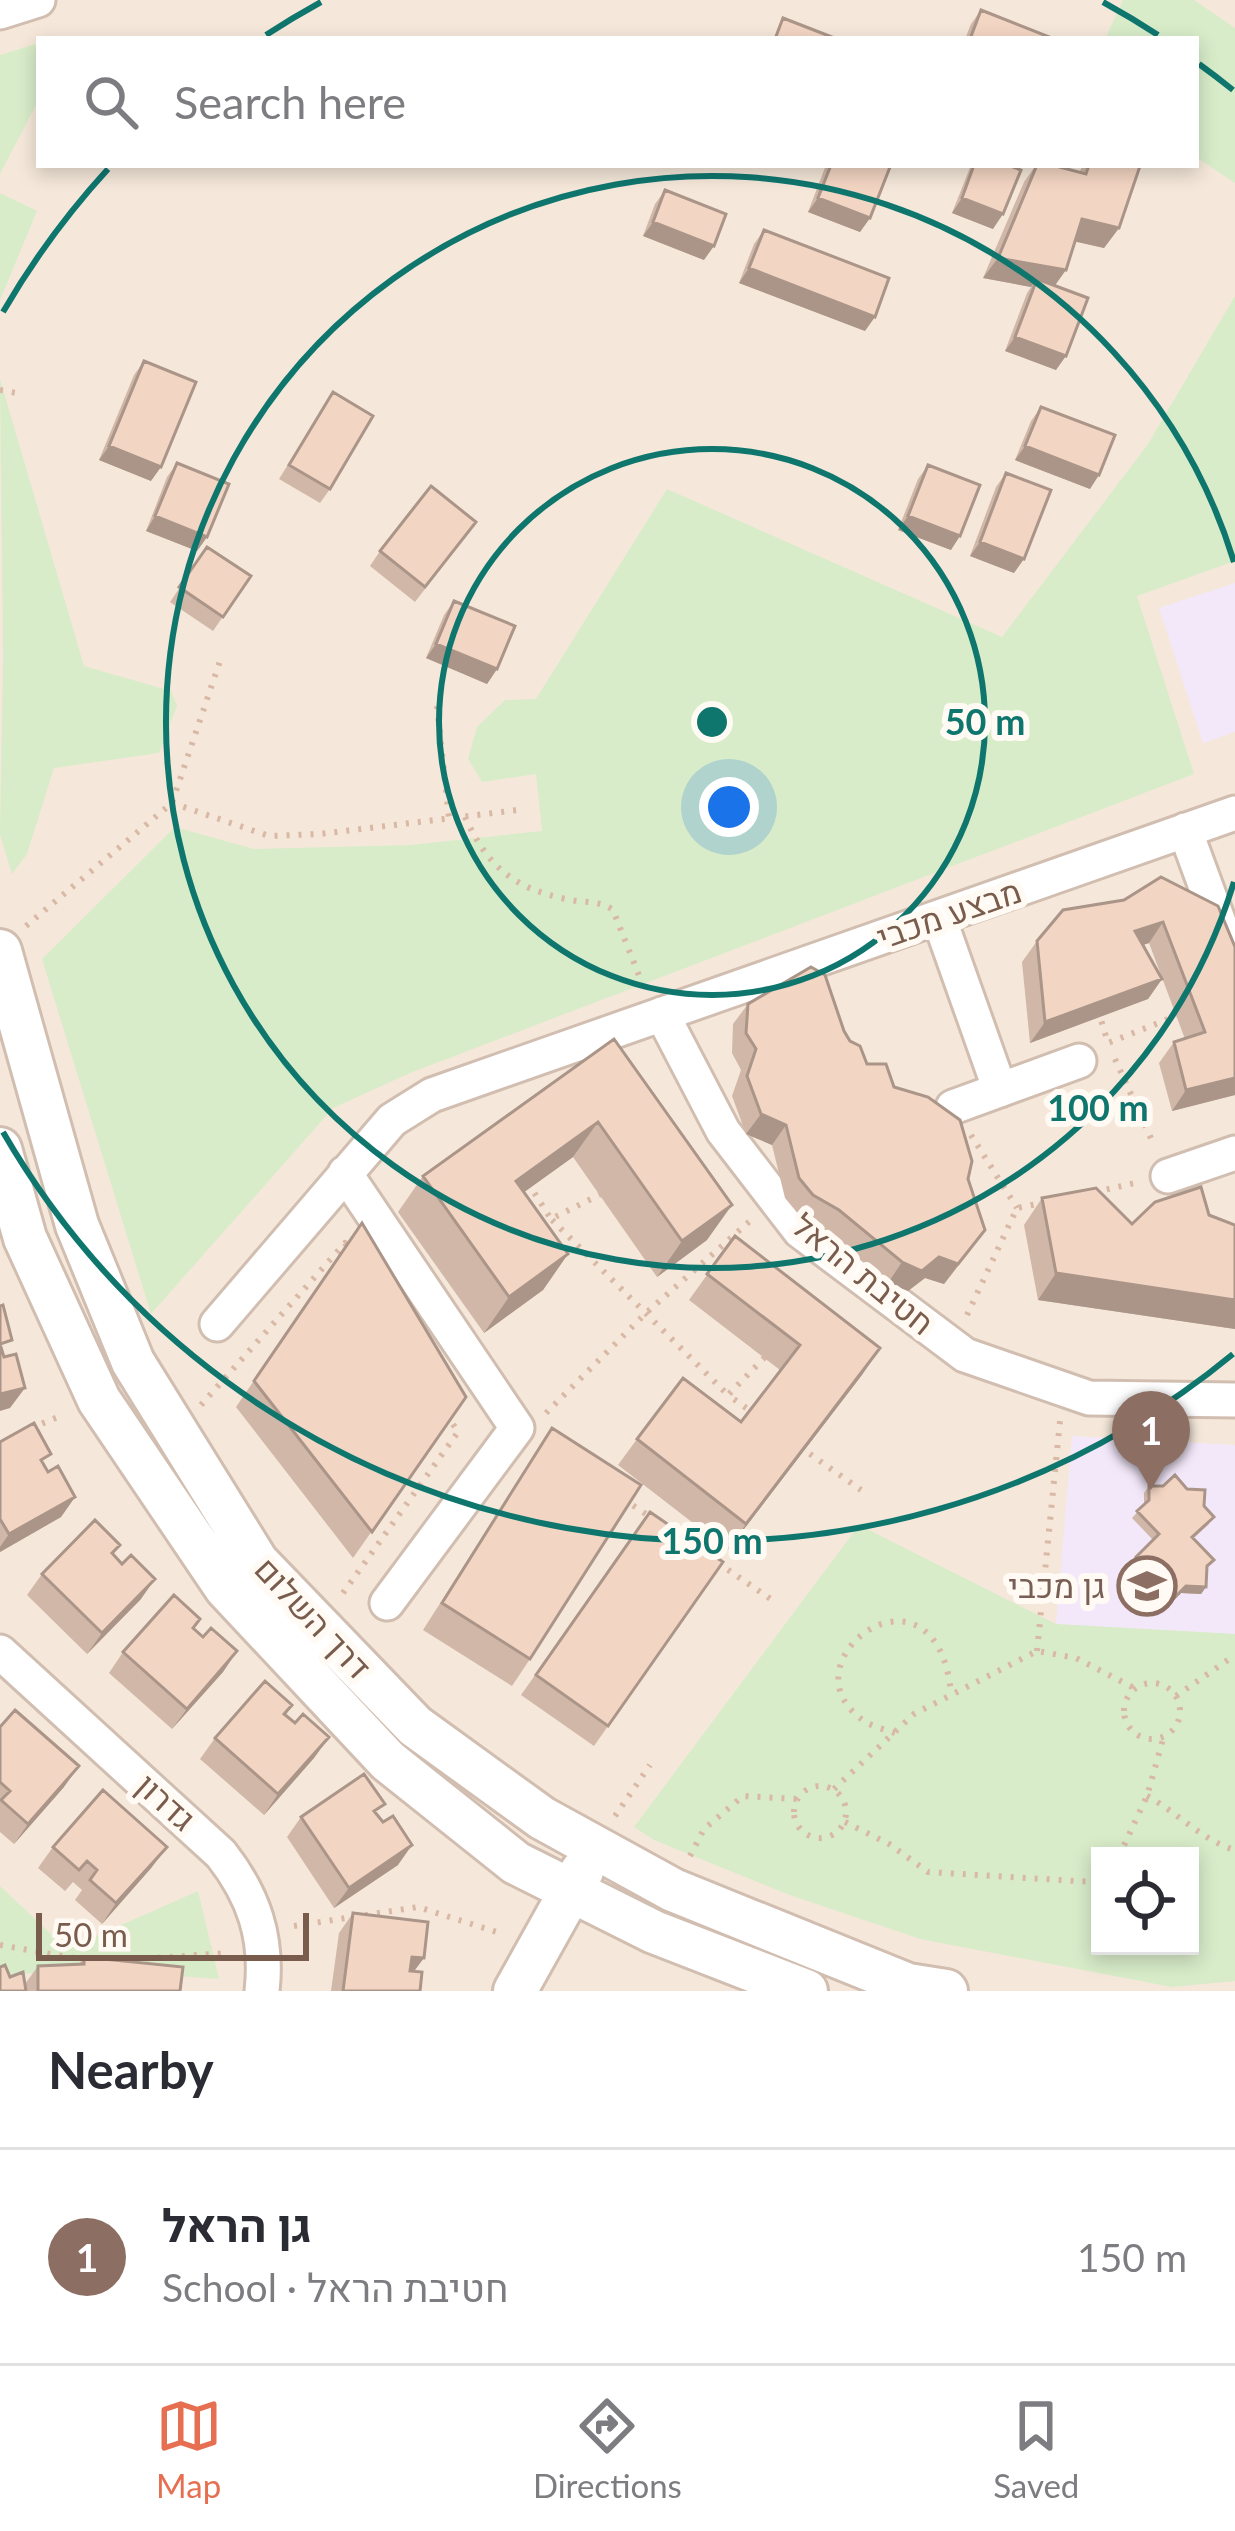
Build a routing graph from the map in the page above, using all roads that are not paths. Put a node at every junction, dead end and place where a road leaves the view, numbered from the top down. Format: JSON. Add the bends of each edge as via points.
{"nodes":[{"id":1,"x":38,"y":0,"type":"edge"},
{"id":2,"x":0,"y":12,"type":"edge"},
{"id":3,"x":1235,"y":813,"type":"edge"},
{"id":4,"x":1185,"y":830,"type":"junction"},
{"id":5,"x":939,"y":918,"type":"junction"},
{"id":6,"x":9,"y":941,"type":"edge"},
{"id":7,"x":1235,"y":966,"type":"edge"},
{"id":8,"x":659,"y":1015,"type":"junction"},
{"id":9,"x":1094,"y":1052,"type":"road end"},
{"id":10,"x":1000,"y":1090,"type":"junction"},
{"id":11,"x":953,"y":1107,"type":"road end"},
{"id":12,"x":0,"y":1149,"type":"edge"},
{"id":13,"x":1235,"y":1153,"type":"edge"},
{"id":14,"x":345,"y":1172,"type":"junction"},
{"id":15,"x":1168,"y":1176,"type":"road end"},
{"id":16,"x":217,"y":1324,"type":"dead end"},
{"id":17,"x":1235,"y":1400,"type":"edge"},
{"id":18,"x":387,"y":1603,"type":"dead end"},
{"id":19,"x":0,"y":1652,"type":"edge"},
{"id":20,"x":602,"y":1836,"type":"junction"},
{"id":21,"x":571,"y":1893,"type":"junction"},
{"id":22,"x":262,"y":1991,"type":"edge"},
{"id":23,"x":515,"y":1991,"type":"edge"},
{"id":24,"x":806,"y":1991,"type":"edge"},
{"id":25,"x":946,"y":1991,"type":"edge"}],
"edges":[{"from":1,"to":2,"type":"street"},
{"from":3,"to":4,"type":"street","name":"מבצע מכבי"},
{"from":4,"to":5,"type":"street","name":"מבצע מכבי"},
{"from":4,"to":7,"type":"street"},
{"from":5,"to":8,"type":"street","name":"מבצע מכבי"},
{"from":5,"to":10,"type":"street"},
{"from":6,"to":20,"type":"street","name":"דרך השלום","via":[[77,1225],[134,1362],[256,1562],[416,1726],[542,1818]]},
{"from":8,"to":14,"type":"street","via":[[432,1095],[392,1120]]},
{"from":8,"to":17,"type":"street","name":"חטיבת הראל","via":[[723,1132],[800,1231],[965,1355],[1088,1398]]},
{"from":9,"to":10,"type":"street"},
{"from":10,"to":11,"type":"street"},
{"from":12,"to":21,"type":"street","name":"דרך השלום","via":[[26,1238],[99,1400],[226,1588],[388,1761],[516,1863]]},
{"from":13,"to":15,"type":"street"},
{"from":14,"to":16,"type":"street"},
{"from":14,"to":18,"type":"street","via":[[517,1428]]},
{"from":19,"to":22,"type":"street","name":"גדרון","via":[[221,1854],[249,1895],[262,1941]]},
{"from":20,"to":21,"type":"street"},
{"from":20,"to":25,"type":"street","name":"דרך השלום","via":[[694,1898],[908,1985]]},
{"from":21,"to":23,"type":"street"},
{"from":21,"to":24,"type":"street","name":"דרך השלום"}]}
